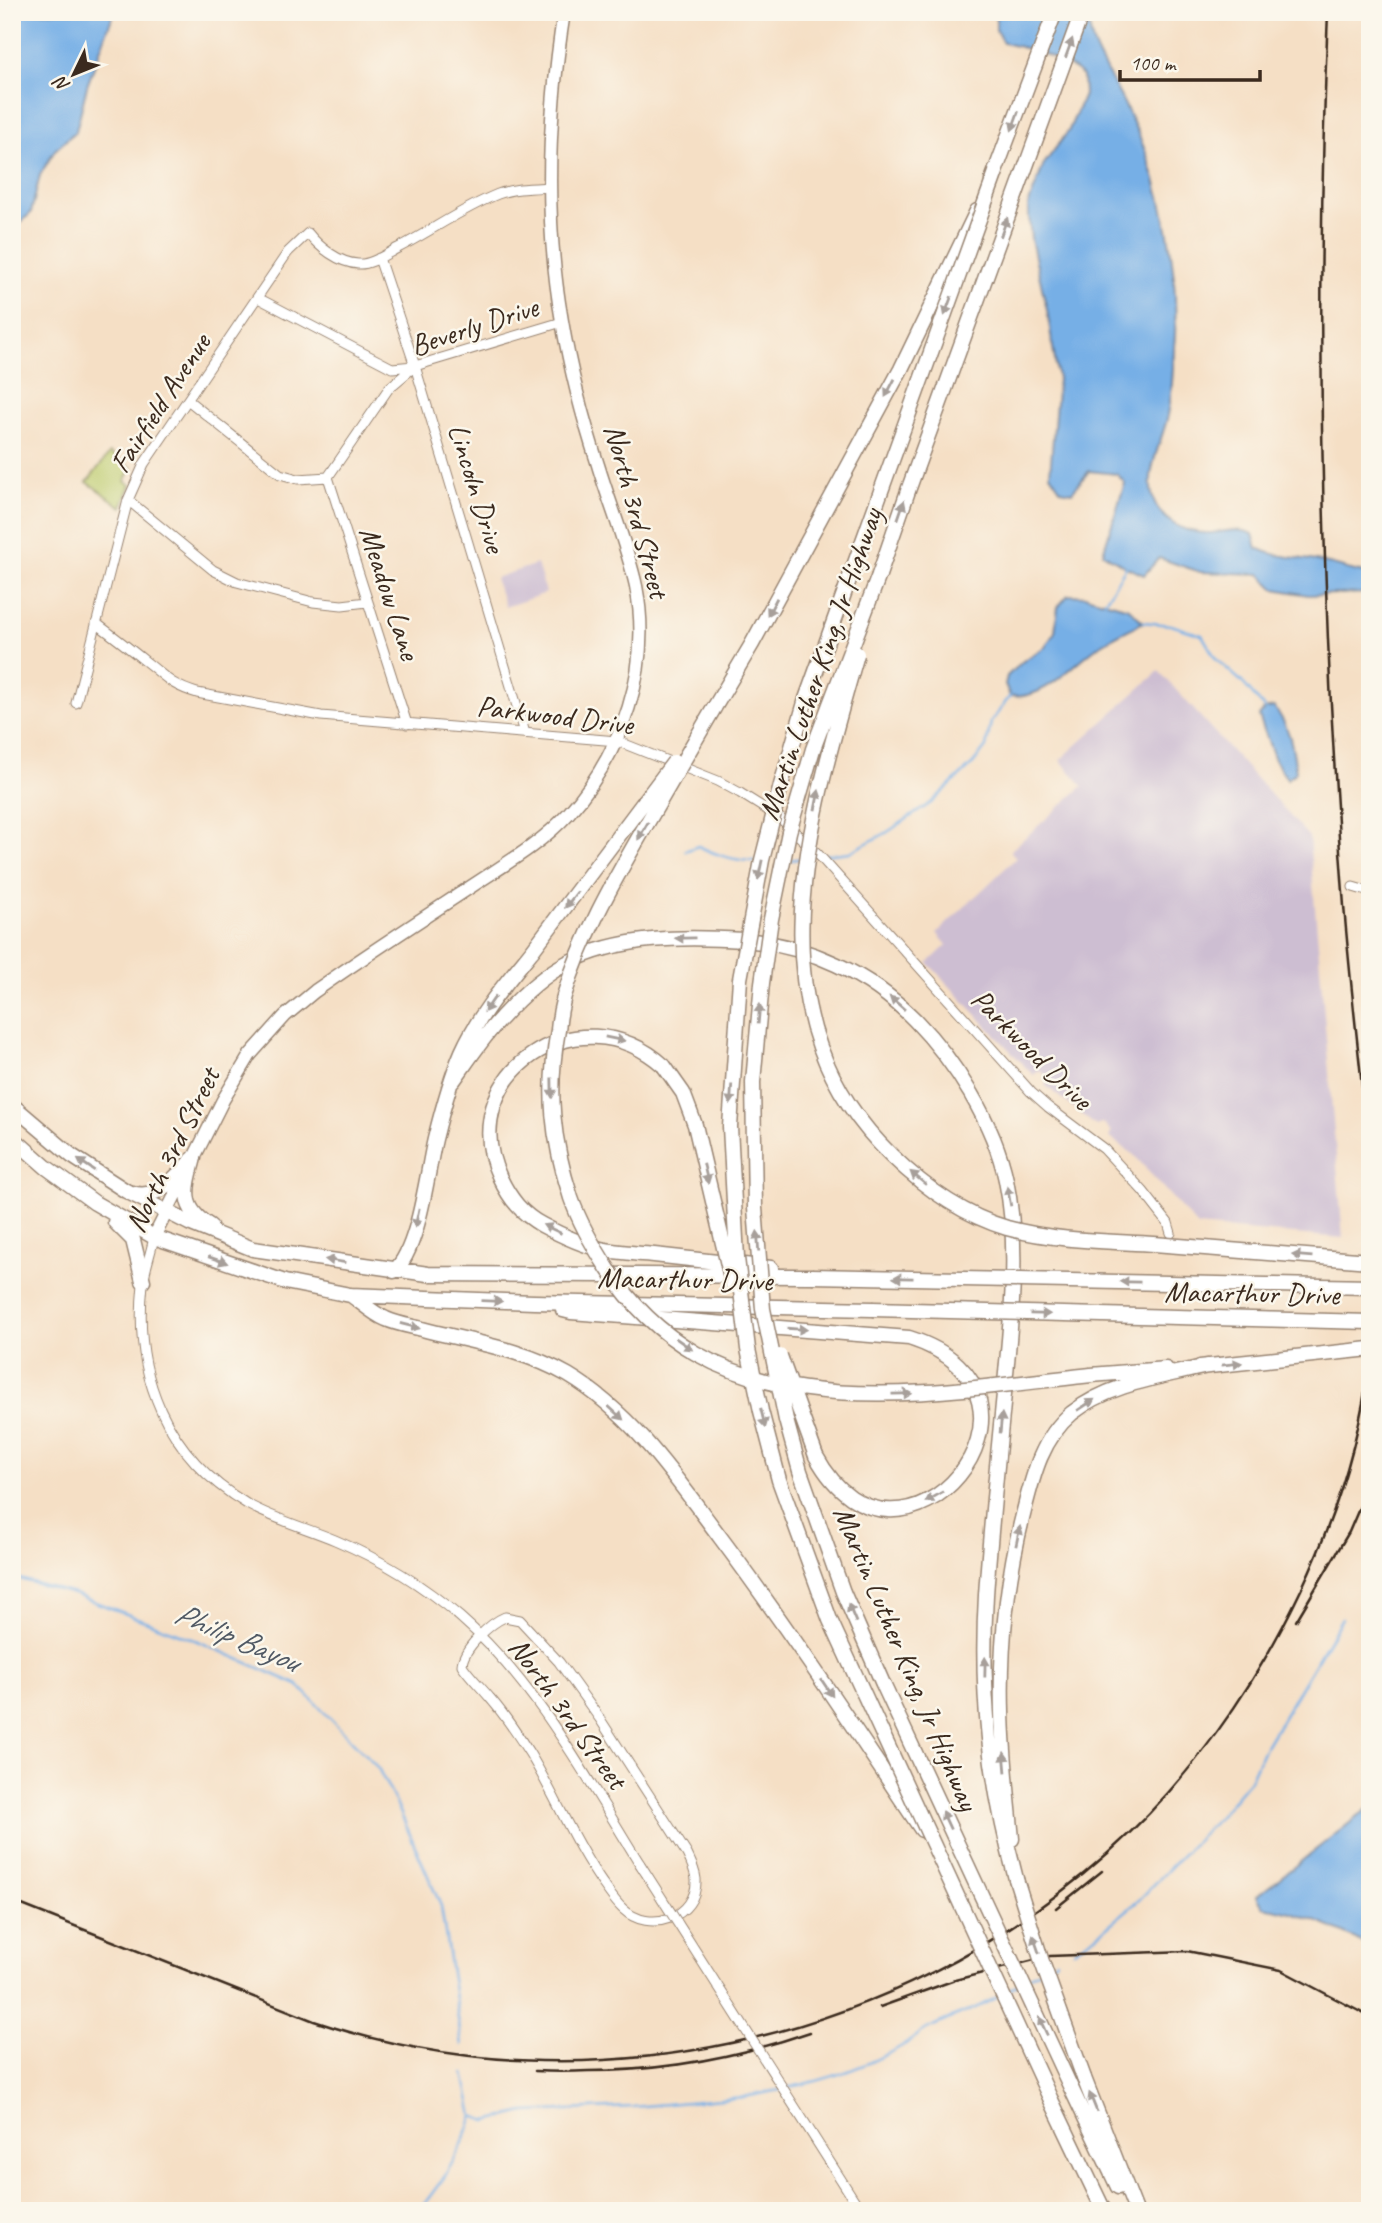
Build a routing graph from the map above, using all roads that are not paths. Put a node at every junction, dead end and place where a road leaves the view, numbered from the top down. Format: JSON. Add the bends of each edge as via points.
{"nodes":[{"id":1,"x":564,"y":12,"type":"edge"},
{"id":2,"x":1055,"y":12,"type":"edge"},
{"id":3,"x":1082,"y":12,"type":"edge"},
{"id":4,"x":996,"y":172,"type":"junction"},
{"id":5,"x":551,"y":187,"type":"junction"},
{"id":6,"x":379,"y":258,"type":"junction"},
{"id":7,"x":258,"y":298,"type":"junction"},
{"id":8,"x":562,"y":322,"type":"junction"},
{"id":9,"x":415,"y":366,"type":"junction"},
{"id":10,"x":189,"y":401,"type":"junction"},
{"id":11,"x":328,"y":477,"type":"junction"},
{"id":12,"x":128,"y":500,"type":"junction"},
{"id":13,"x":879,"y":575,"type":"junction"},
{"id":14,"x":367,"y":602,"type":"junction"},
{"id":15,"x":96,"y":623,"type":"junction"},
{"id":16,"x":76,"y":703,"type":"dead end"},
{"id":17,"x":714,"y":708,"type":"junction"},
{"id":18,"x":407,"y":724,"type":"junction"},
{"id":19,"x":525,"y":733,"type":"junction"},
{"id":20,"x":617,"y":741,"type":"junction"},
{"id":21,"x":1353,"y":887,"type":"dead end"},
{"id":22,"x":1370,"y":892,"type":"edge"},
{"id":23,"x":453,"y":1081,"type":"junction"},
{"id":24,"x":12,"y":1105,"type":"edge"},
{"id":25,"x":12,"y":1138,"type":"edge"},
{"id":26,"x":194,"y":1158,"type":"junction"},
{"id":27,"x":46,"y":1167,"type":"junction"},
{"id":28,"x":126,"y":1191,"type":"junction"},
{"id":29,"x":166,"y":1213,"type":"junction"},
{"id":30,"x":1171,"y":1233,"type":"dead end"},
{"id":31,"x":154,"y":1237,"type":"junction"},
{"id":32,"x":253,"y":1249,"type":"junction"},
{"id":33,"x":1370,"y":1261,"type":"edge"},
{"id":34,"x":394,"y":1271,"type":"junction"},
{"id":35,"x":811,"y":1276,"type":"junction"},
{"id":36,"x":143,"y":1281,"type":"junction"},
{"id":37,"x":1370,"y":1287,"type":"edge"},
{"id":38,"x":350,"y":1294,"type":"junction"},
{"id":39,"x":534,"y":1302,"type":"junction"},
{"id":40,"x":763,"y":1309,"type":"junction"},
{"id":41,"x":744,"y":1321,"type":"junction"},
{"id":42,"x":1370,"y":1322,"type":"edge"},
{"id":43,"x":1370,"y":1349,"type":"edge"},
{"id":44,"x":1207,"y":1366,"type":"junction"},
{"id":45,"x":480,"y":1637,"type":"junction"},
{"id":46,"x":938,"y":1853,"type":"junction"},
{"id":47,"x":1016,"y":1879,"type":"junction"},
{"id":48,"x":861,"y":2211,"type":"edge"},
{"id":49,"x":1104,"y":2211,"type":"edge"},
{"id":50,"x":1129,"y":2211,"type":"edge"},
{"id":51,"x":1136,"y":2211,"type":"edge"}],
"edges":[{"from":1,"to":5,"type":"main road","name":"North 3rd Street","via":[[552,120]]},
{"from":2,"to":4,"type":"highway","name":"Martin Luther King, Jr Highway","one_way":true},
{"from":13,"to":3,"type":"highway","name":"Martin Luther King, Jr Highway","one_way":true},
{"from":4,"to":17,"type":"highway","one_way":true,"bridge":true,"via":[[901,369]]},
{"from":4,"to":41,"type":"highway","name":"Martin Luther King, Jr Highway","one_way":true,"bridge":true,"via":[[806,699],[762,860],[740,979],[730,1107]]},
{"from":5,"to":6,"type":"street","via":[[500,193]]},
{"from":5,"to":8,"type":"main road","name":"North 3rd Street"},
{"from":6,"to":7,"type":"street","name":"Fairfield Avenue","via":[[359,264],[343,260],[308,233],[288,252]]},
{"from":6,"to":9,"type":"street","name":"Lincoln Drive"},
{"from":7,"to":9,"type":"street","via":[[392,368]]},
{"from":7,"to":10,"type":"street","name":"Fairfield Avenue"},
{"from":8,"to":9,"type":"street","name":"Beverly Drive"},
{"from":8,"to":20,"type":"main road","name":"North 3rd Street","via":[[639,607],[639,666]]},
{"from":9,"to":11,"type":"street","name":"Beverly Drive","via":[[389,388]]},
{"from":9,"to":19,"type":"street","name":"Lincoln Drive"},
{"from":10,"to":11,"type":"street","via":[[280,474],[298,479]]},
{"from":10,"to":12,"type":"street","name":"Fairfield Avenue","via":[[144,464]]},
{"from":11,"to":14,"type":"street","name":"Meadow Lane"},
{"from":12,"to":14,"type":"street","via":[[213,570],[237,582],[313,602]]},
{"from":12,"to":15,"type":"street","name":"Fairfield Avenue"},
{"from":33,"to":13,"type":"highway","one_way":true,"bridge":true,"via":[[1082,1240],[1007,1227],[951,1203],[901,1164],[862,1123],[831,1073],[818,1040],[804,990],[801,934],[810,838],[821,782]]},
{"from":40,"to":13,"type":"highway","name":"Martin Luther King, Jr Highway","one_way":true,"bridge":true,"via":[[755,1208],[753,1082],[771,919],[813,749]]},
{"from":14,"to":18,"type":"street","name":"Meadow Lane"},
{"from":15,"to":16,"type":"street","name":"Fairfield Avenue"},
{"from":15,"to":18,"type":"street","name":"Parkwood Drive","via":[[182,689],[321,716]]},
{"from":17,"to":23,"type":"highway","one_way":true,"bridge":true,"via":[[482,1014],[461,1053]]},
{"from":17,"to":44,"type":"highway","one_way":true,"bridge":true,"via":[[586,937],[563,998],[551,1064],[554,1128],[565,1180],[585,1232],[619,1286],[690,1349],[766,1383],[806,1390],[918,1394]]},
{"from":18,"to":19,"type":"street","name":"Parkwood Drive"},
{"from":19,"to":20,"type":"street","name":"Parkwood Drive"},
{"from":20,"to":26,"type":"main road","name":"North 3rd Street","via":[[570,812],[543,837],[285,1016],[235,1078]]},
{"from":20,"to":30,"type":"street","name":"Parkwood Drive","via":[[718,781],[780,818],[817,853],[1031,1092],[1104,1149],[1143,1191]]},
{"from":21,"to":22,"type":"street"},
{"from":23,"to":34,"type":"highway","one_way":true,"via":[[435,1136],[413,1237],[404,1261]]},
{"from":47,"to":23,"type":"highway","one_way":true,"via":[[998,1811],[985,1689],[986,1596],[1009,1338],[1013,1227],[1005,1176],[984,1120],[948,1058],[883,992],[848,968],[753,941],[675,938],[625,944],[567,963],[501,1017]]},
{"from":28,"to":24,"type":"highway","name":"Macarthur Drive","one_way":true,"via":[[82,1163]]},
{"from":25,"to":27,"type":"highway","name":"Macarthur Drive"},
{"from":26,"to":28,"type":"highway","via":[[154,1194]]},
{"from":26,"to":29,"type":"main road","name":"North 3rd Street"},
{"from":26,"to":32,"type":"highway","via":[[187,1194],[192,1213]]},
{"from":27,"to":31,"type":"highway","name":"Macarthur Drive","via":[[95,1203]]},
{"from":27,"to":36,"type":"highway","via":[[126,1232],[136,1249]]},
{"from":28,"to":29,"type":"highway","name":"Macarthur Drive"},
{"from":29,"to":31,"type":"main road","name":"North 3rd Street"},
{"from":29,"to":32,"type":"highway","name":"Macarthur Drive"},
{"from":31,"to":36,"type":"street","name":"North 3rd Street"},
{"from":31,"to":38,"type":"highway","name":"Macarthur Drive","one_way":true,"via":[[285,1282]]},
{"from":34,"to":32,"type":"highway","name":"Macarthur Drive","one_way":true},
{"from":34,"to":35,"type":"highway","name":"Macarthur Drive"},
{"from":37,"to":35,"type":"highway","name":"Macarthur Drive","one_way":true,"bridge":true},
{"from":35,"to":41,"type":"highway","one_way":true,"bridge":true,"via":[[784,1269],[600,1249],[529,1217],[511,1199],[493,1160],[490,1132],[502,1088],[520,1065],[561,1040],[595,1035],[627,1041],[664,1066],[683,1093],[695,1125],[726,1260]]},
{"from":36,"to":45,"type":"street","name":"North 3rd Street","via":[[141,1332],[150,1386],[179,1442],[202,1471],[249,1505],[391,1568],[442,1602]]},
{"from":38,"to":39,"type":"highway","name":"Macarthur Drive","one_way":true},
{"from":38,"to":46,"type":"highway","one_way":true,"bridge":true,"via":[[385,1319],[519,1353],[569,1376],[598,1397],[654,1452],[761,1591]]},
{"from":39,"to":40,"type":"highway","one_way":true,"bridge":true,"via":[[571,1312],[909,1338],[932,1345],[962,1370],[981,1405],[978,1440],[967,1466],[950,1487],[917,1506],[878,1508],[861,1503],[831,1480],[816,1455]]},
{"from":39,"to":42,"type":"highway","name":"Macarthur Drive","one_way":true,"bridge":true},
{"from":50,"to":40,"type":"highway","name":"Martin Luther King, Jr Highway","one_way":true,"bridge":true,"via":[[843,1592],[800,1471]]},
{"from":41,"to":46,"type":"highway","name":"Martin Luther King, Jr Highway","one_way":true,"bridge":true,"via":[[779,1480],[811,1572]]},
{"from":44,"to":43,"type":"highway","one_way":true},
{"from":47,"to":44,"type":"highway","one_way":true,"via":[[1003,1741],[1002,1660],[1014,1555],[1038,1462],[1057,1429],[1100,1395]]},
{"from":45,"to":45,"type":"street","via":[[467,1650],[462,1665],[513,1727],[576,1842],[613,1897],[642,1921],[662,1922],[681,1912],[694,1894],[691,1861],[580,1689],[520,1620],[505,1617]]},
{"from":45,"to":48,"type":"street","name":"North 3rd Street","bridge":true,"via":[[542,1711]]},
{"from":46,"to":49,"type":"highway","name":"Martin Luther King, Jr Highway","bridge":true},
{"from":51,"to":47,"type":"highway","one_way":true,"bridge":true,"via":[[1042,1962]]}]}
